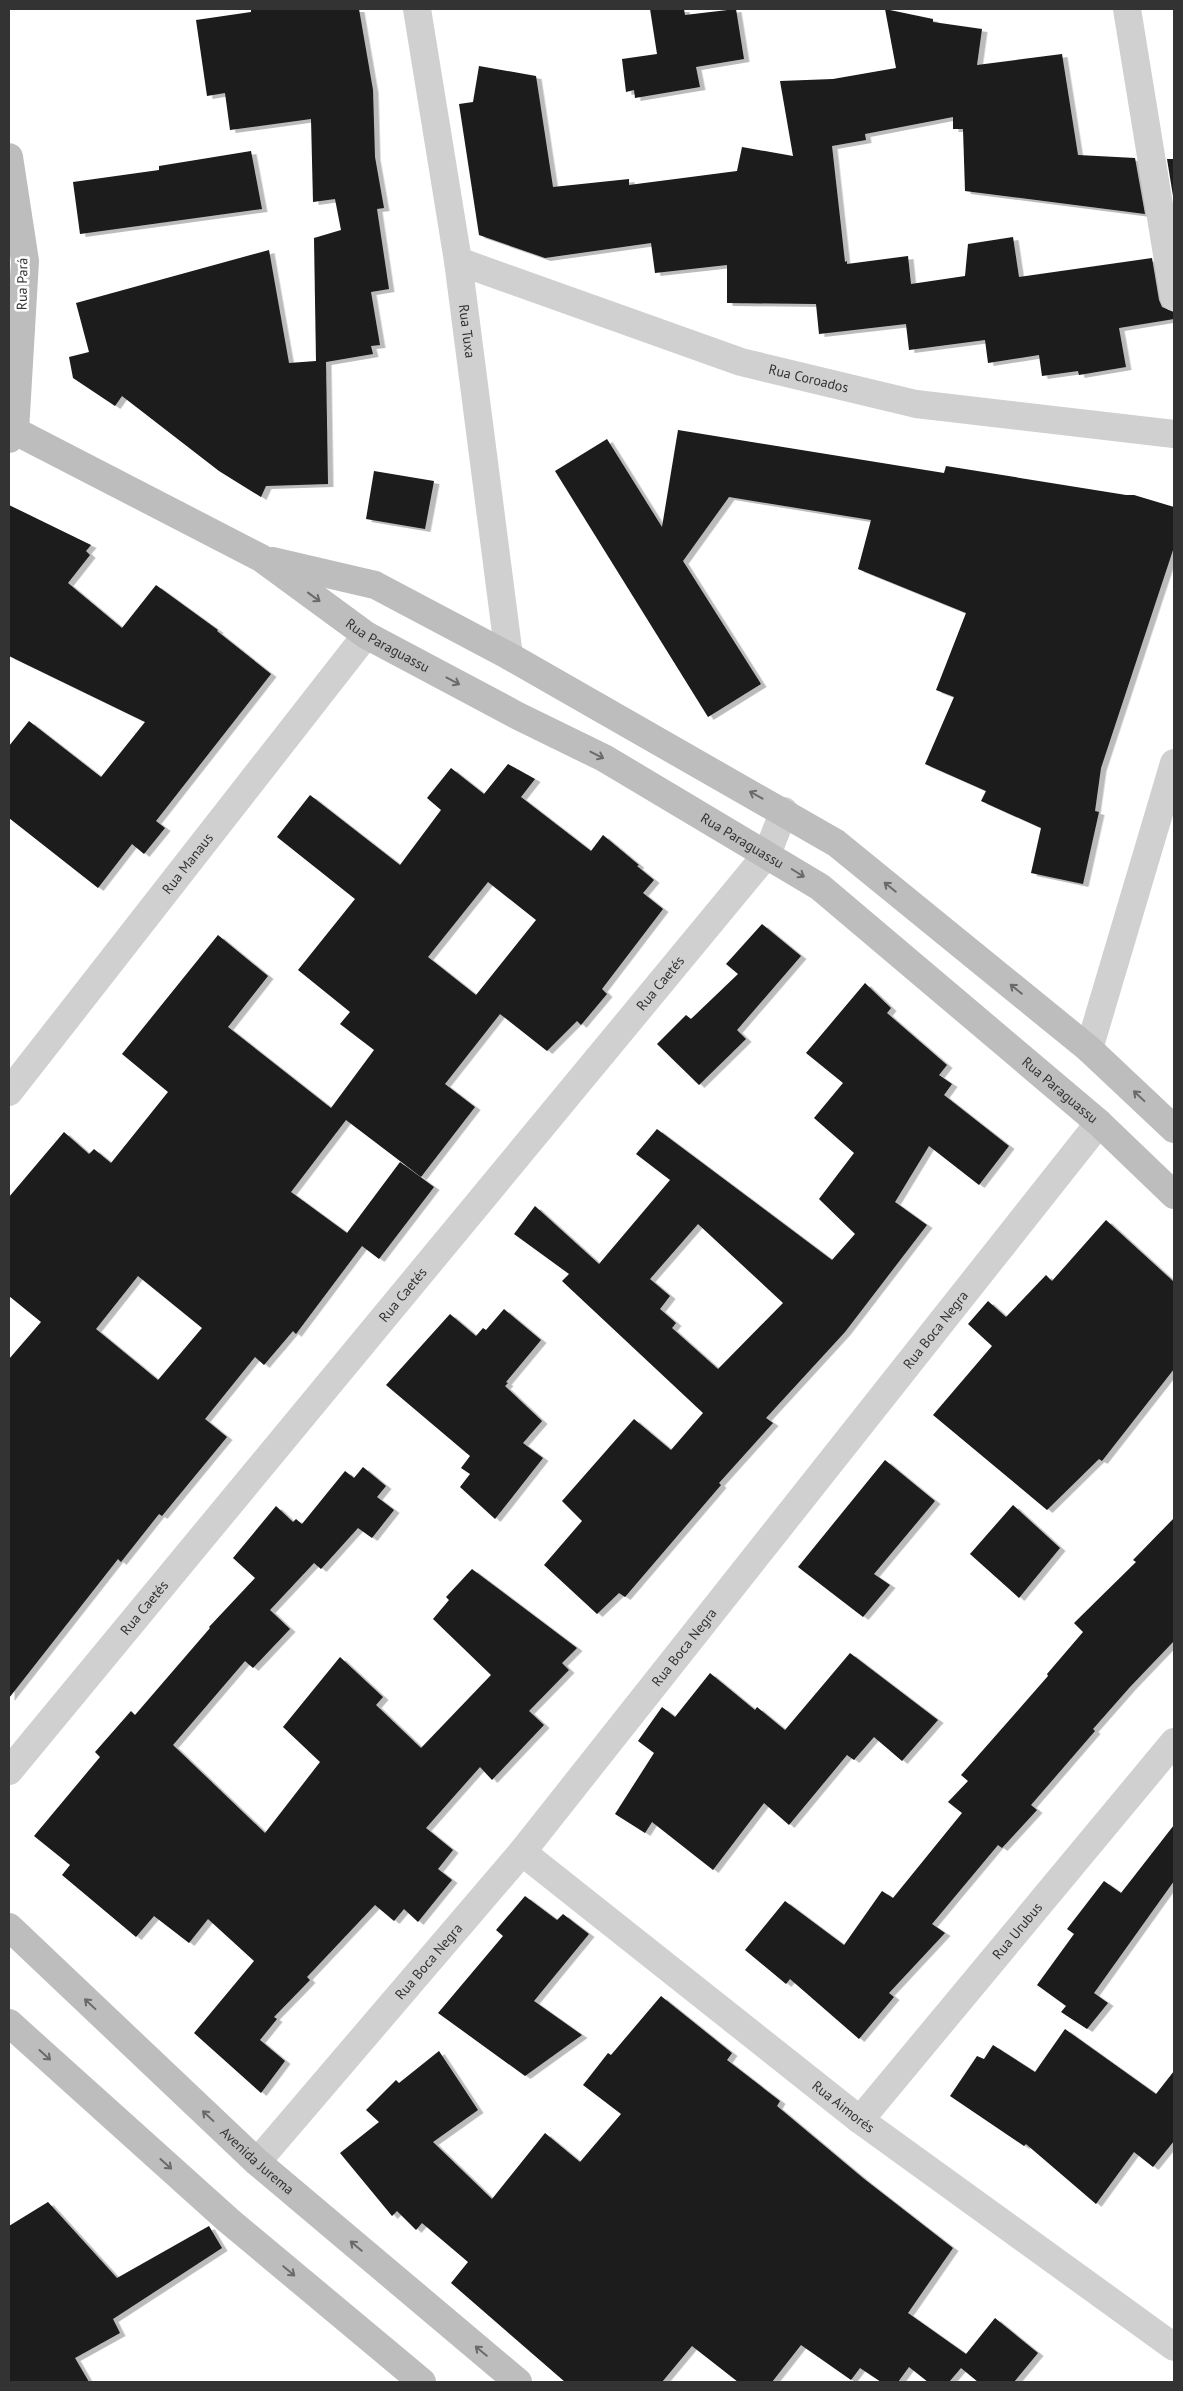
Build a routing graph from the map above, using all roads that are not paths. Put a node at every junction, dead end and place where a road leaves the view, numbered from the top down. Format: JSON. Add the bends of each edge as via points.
{"nodes":[{"id":1,"x":417,"y":9,"type":"edge"},
{"id":2,"x":1127,"y":9,"type":"edge"},
{"id":3,"x":9,"y":157,"type":"edge"},
{"id":4,"x":458,"y":261,"type":"junction"},
{"id":5,"x":1174,"y":297,"type":"edge"},
{"id":6,"x":11,"y":432,"type":"edge"},
{"id":7,"x":1174,"y":434,"type":"edge"},
{"id":8,"x":260,"y":558,"type":"junction"},
{"id":9,"x":366,"y":635,"type":"junction"},
{"id":10,"x":509,"y":656,"type":"junction"},
{"id":11,"x":1174,"y":763,"type":"edge"},
{"id":12,"x":784,"y":811,"type":"junction"},
{"id":13,"x":767,"y":854,"type":"junction"},
{"id":14,"x":1089,"y":1049,"type":"junction"},
{"id":15,"x":9,"y":1092,"type":"edge"},
{"id":16,"x":1099,"y":1124,"type":"junction"},
{"id":17,"x":1174,"y":1129,"type":"edge"},
{"id":18,"x":1174,"y":1195,"type":"edge"},
{"id":19,"x":1174,"y":1742,"type":"edge"},
{"id":20,"x":9,"y":1770,"type":"edge"},
{"id":21,"x":522,"y":1852,"type":"junction"},
{"id":22,"x":9,"y":1927,"type":"edge"},
{"id":23,"x":9,"y":2023,"type":"edge"},
{"id":24,"x":860,"y":2120,"type":"junction"},
{"id":25,"x":256,"y":2162,"type":"junction"},
{"id":26,"x":1174,"y":2347,"type":"edge"},
{"id":27,"x":422,"y":2382,"type":"edge"},
{"id":28,"x":518,"y":2382,"type":"edge"}],
"edges":[{"from":1,"to":4,"type":"street","name":"Rua Tuxa"},
{"from":2,"to":5,"type":"street"},
{"from":3,"to":6,"type":"street","name":"Rua Pará","via":[[24,261]]},
{"from":4,"to":7,"type":"street","name":"Rua Coroados","via":[[741,362],[889,398],[916,404]]},
{"from":4,"to":10,"type":"street","name":"Rua Tuxa"},
{"from":6,"to":8,"type":"street","name":"Rua Paraguassu"},
{"from":8,"to":9,"type":"street","name":"Rua Paraguassu","one_way":true},
{"from":8,"to":10,"type":"street","name":"Rua Paraguassu","via":[[375,585]]},
{"from":9,"to":13,"type":"street","name":"Rua Paraguassu","one_way":true,"via":[[604,758]]},
{"from":9,"to":15,"type":"street","name":"Rua Manaus"},
{"from":12,"to":10,"type":"street","name":"Rua Paraguassu","one_way":true},
{"from":11,"to":14,"type":"street"},
{"from":12,"to":13,"type":"street","name":"Rua Caetés"},
{"from":14,"to":12,"type":"street","name":"Rua Paraguassu","one_way":true,"via":[[836,843]]},
{"from":13,"to":16,"type":"street","name":"Rua Paraguassu","one_way":true,"via":[[820,887]]},
{"from":13,"to":20,"type":"street","name":"Rua Caetés"},
{"from":17,"to":14,"type":"street","name":"Rua Paraguassu","one_way":true},
{"from":16,"to":18,"type":"street","name":"Rua Paraguassu"},
{"from":16,"to":21,"type":"street","name":"Rua Boca Negra"},
{"from":19,"to":24,"type":"street","name":"Rua Urubus"},
{"from":21,"to":24,"type":"street","name":"Rua Aimorés"},
{"from":21,"to":25,"type":"street","name":"Rua Boca Negra"},
{"from":25,"to":22,"type":"street","name":"Avenida Jurema","one_way":true},
{"from":23,"to":27,"type":"street","one_way":true,"via":[[228,2220]]},
{"from":24,"to":26,"type":"street","name":"Rua Aimorés"},
{"from":28,"to":25,"type":"street","name":"Avenida Jurema","one_way":true}]}
